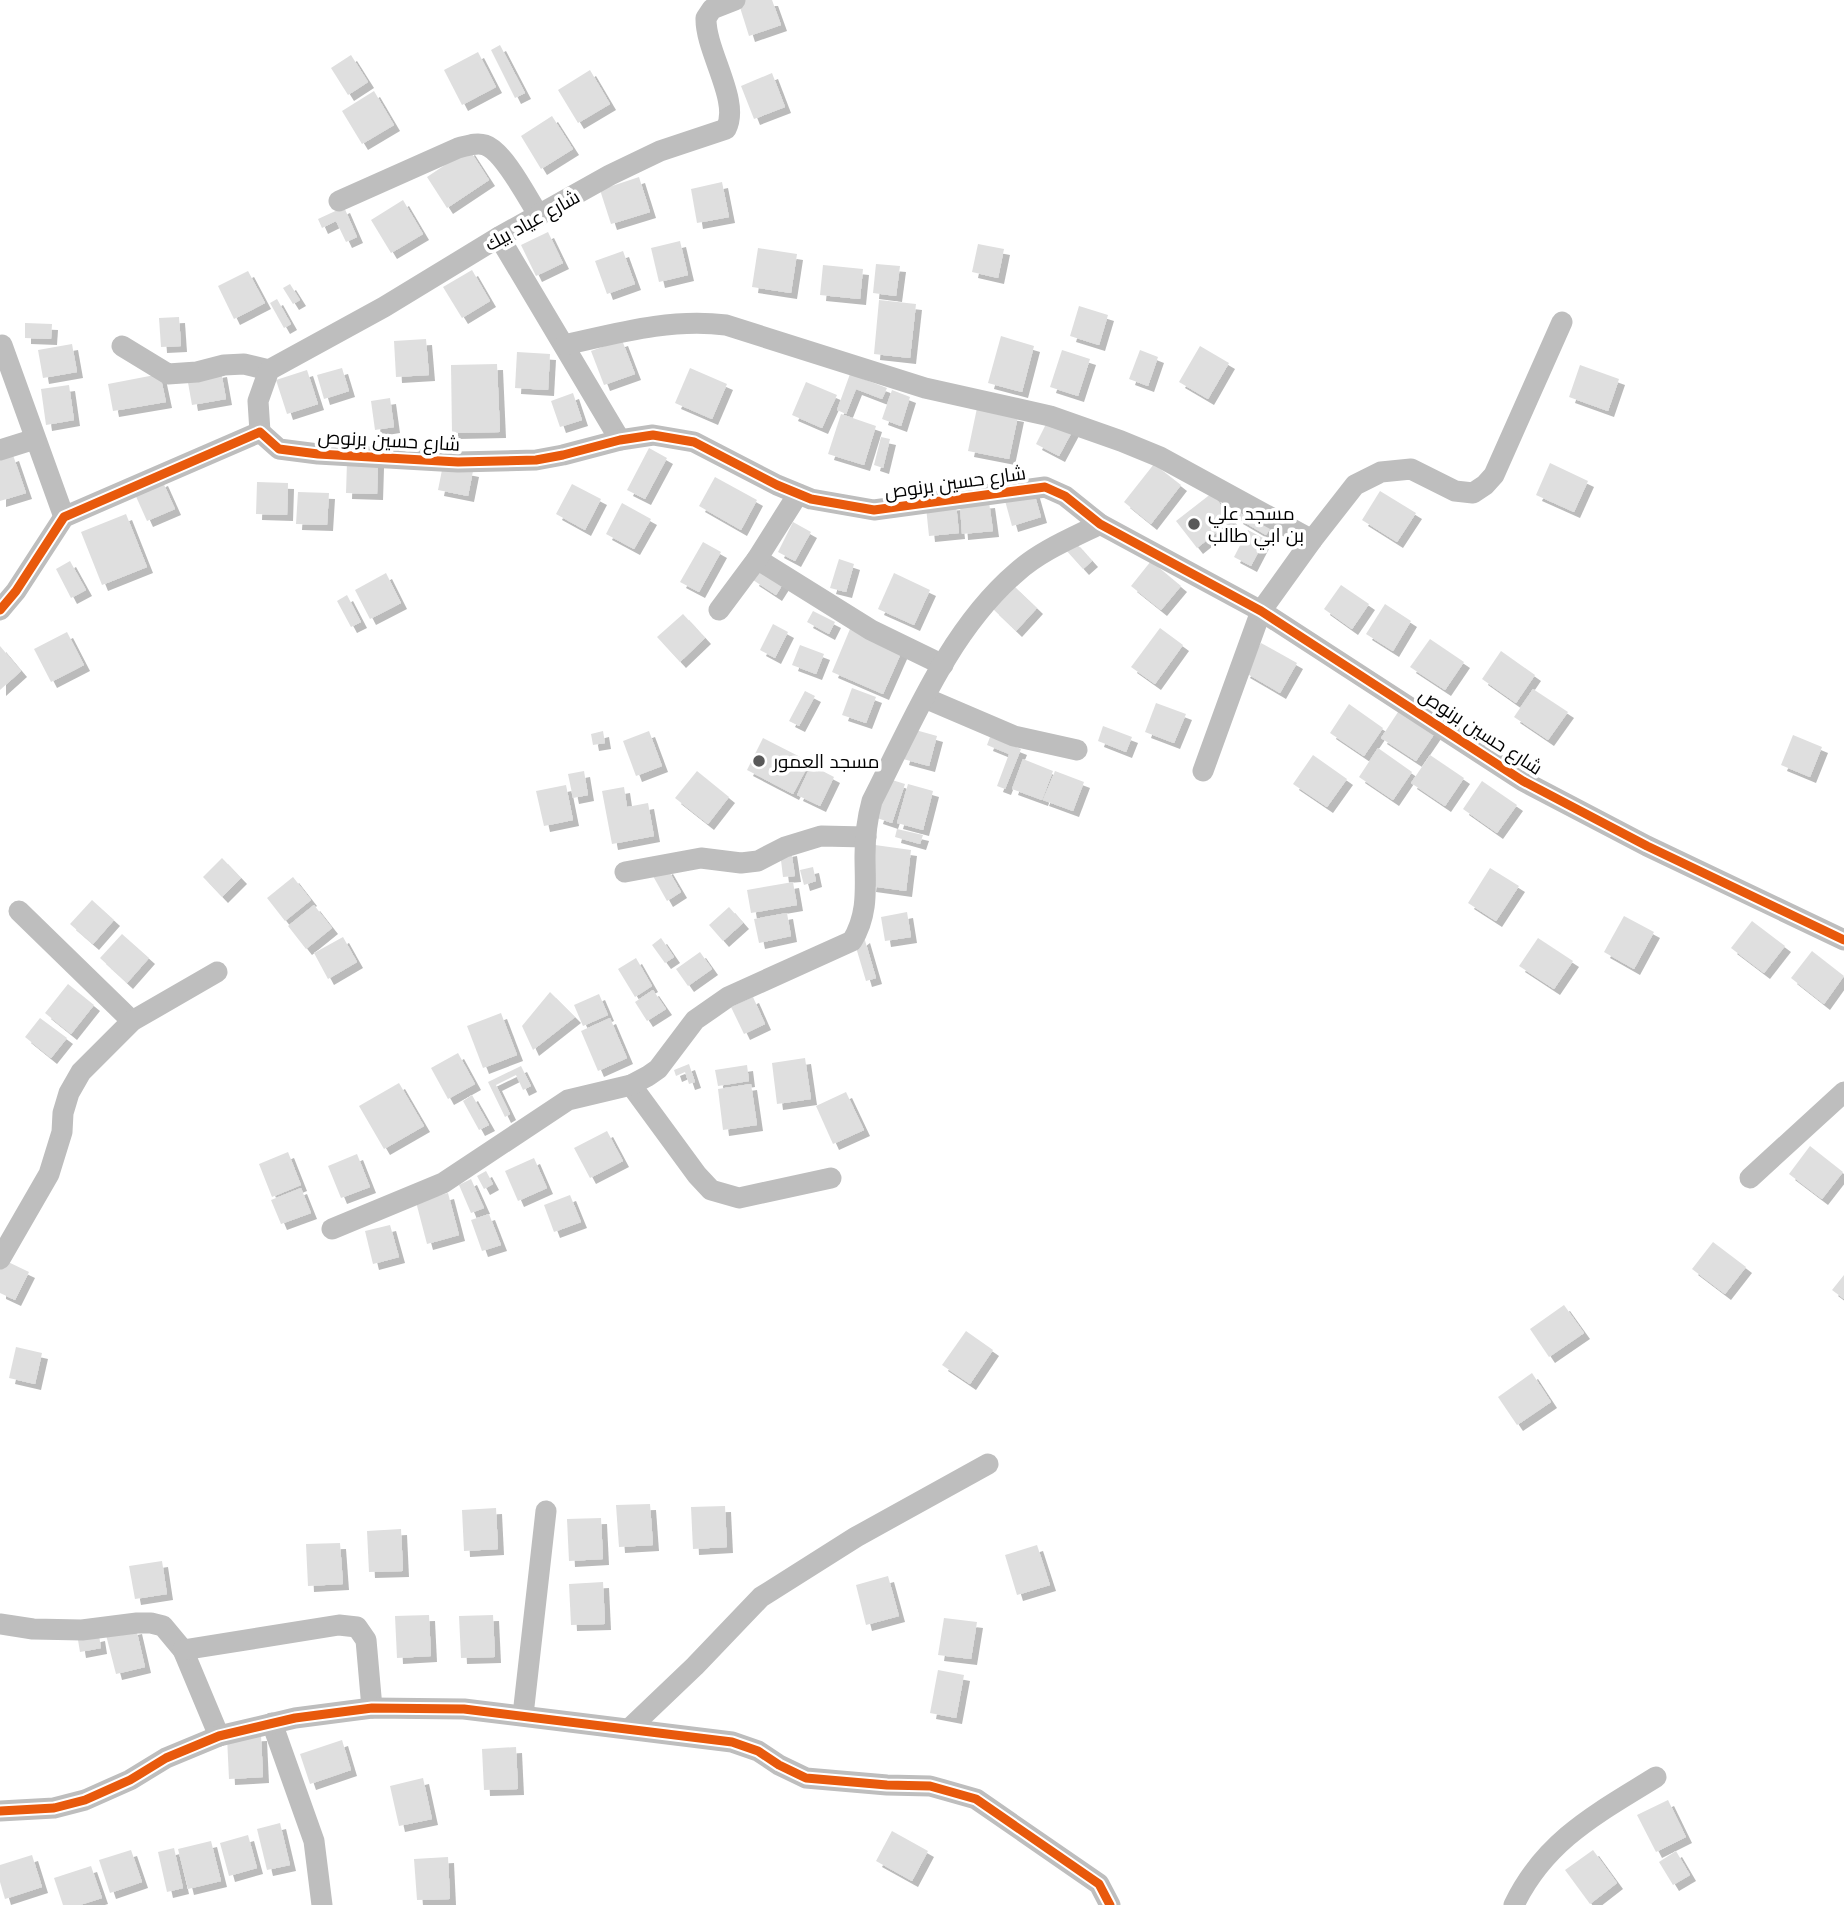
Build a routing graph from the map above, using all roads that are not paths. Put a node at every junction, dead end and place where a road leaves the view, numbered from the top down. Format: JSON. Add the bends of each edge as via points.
{"nodes":[{"id":1,"x":735,"y":0,"type":"edge"},
{"id":2,"x":339,"y":201,"type":"dead end"},
{"id":3,"x":539,"y":216,"type":"junction"},
{"id":4,"x":499,"y":237,"type":"junction"},
{"id":5,"x":1562,"y":322,"type":"dead end"},
{"id":6,"x":2,"y":345,"type":"dead end"},
{"id":7,"x":564,"y":345,"type":"junction"},
{"id":8,"x":122,"y":346,"type":"dead end"},
{"id":9,"x":269,"y":370,"type":"junction"},
{"id":10,"x":260,"y":432,"type":"junction"},
{"id":11,"x":35,"y":439,"type":"junction"},
{"id":12,"x":621,"y":440,"type":"junction"},
{"id":13,"x":0,"y":450,"type":"edge"},
{"id":14,"x":798,"y":494,"type":"junction"},
{"id":15,"x":64,"y":517,"type":"junction"},
{"id":16,"x":1100,"y":524,"type":"junction"},
{"id":17,"x":1311,"y":541,"type":"junction"},
{"id":18,"x":757,"y":559,"type":"junction"},
{"id":19,"x":0,"y":610,"type":"edge"},
{"id":20,"x":719,"y":610,"type":"dead end"},
{"id":21,"x":1261,"y":611,"type":"junction"},
{"id":22,"x":943,"y":665,"type":"junction"},
{"id":23,"x":925,"y":698,"type":"junction"},
{"id":24,"x":1077,"y":750,"type":"dead end"},
{"id":25,"x":1203,"y":771,"type":"dead end"},
{"id":26,"x":866,"y":837,"type":"junction"},
{"id":27,"x":625,"y":872,"type":"dead end"},
{"id":28,"x":19,"y":911,"type":"dead end"},
{"id":29,"x":1844,"y":940,"type":"edge"},
{"id":30,"x":217,"y":972,"type":"dead end"},
{"id":31,"x":132,"y":1021,"type":"junction"},
{"id":32,"x":631,"y":1085,"type":"junction"},
{"id":33,"x":1844,"y":1092,"type":"edge"},
{"id":34,"x":831,"y":1178,"type":"dead end"},
{"id":35,"x":1751,"y":1178,"type":"dead end"},
{"id":36,"x":332,"y":1229,"type":"dead end"},
{"id":37,"x":0,"y":1259,"type":"edge"},
{"id":38,"x":988,"y":1464,"type":"dead end"},
{"id":39,"x":545,"y":1511,"type":"dead end"},
{"id":40,"x":0,"y":1623,"type":"edge"},
{"id":41,"x":183,"y":1650,"type":"junction"},
{"id":42,"x":372,"y":1708,"type":"junction"},
{"id":43,"x":523,"y":1715,"type":"junction"},
{"id":44,"x":272,"y":1723,"type":"junction"},
{"id":45,"x":630,"y":1728,"type":"junction"},
{"id":46,"x":219,"y":1736,"type":"junction"},
{"id":47,"x":1656,"y":1777,"type":"dead end"},
{"id":48,"x":0,"y":1811,"type":"edge"},
{"id":49,"x":322,"y":1905,"type":"edge"},
{"id":50,"x":1110,"y":1905,"type":"edge"},
{"id":51,"x":1514,"y":1905,"type":"edge"}],
"edges":[{"from":1,"to":3,"type":"street","name":"شارع عياد بيك","via":[[712,9],[706,18],[708,41],[729,103],[726,129],[660,151]]},
{"from":2,"to":3,"type":"street","via":[[475,144],[498,153]]},
{"from":3,"to":4,"type":"street","name":"شارع عياد بيك"},
{"from":4,"to":7,"type":"street"},
{"from":4,"to":9,"type":"street","name":"شارع عياد بيك"},
{"from":5,"to":17,"type":"street","via":[[1494,475],[1485,485],[1473,493],[1455,491],[1411,469],[1381,472],[1355,485]]},
{"from":6,"to":11,"type":"street"},
{"from":7,"to":12,"type":"street"},
{"from":7,"to":17,"type":"street","via":[[664,323],[726,325],[925,388],[1050,416],[1121,441],[1160,457]]},
{"from":8,"to":9,"type":"street","via":[[168,374],[244,364]]},
{"from":9,"to":10,"type":"street","via":[[258,401]]},
{"from":10,"to":12,"type":"street","name":"شارع حسين برنوص","via":[[279,449],[458,462],[536,460]]},
{"from":10,"to":15,"type":"street"},
{"from":11,"to":13,"type":"street"},
{"from":11,"to":15,"type":"street"},
{"from":12,"to":14,"type":"street","name":"شارع حسين برنوص","via":[[653,435],[694,442]]},
{"from":14,"to":16,"type":"street","name":"شارع حسين برنوص","via":[[874,510],[1045,487],[1065,496]]},
{"from":14,"to":18,"type":"street"},
{"from":15,"to":19,"type":"street"},
{"from":16,"to":21,"type":"street","name":"شارع حسين برنوص"},
{"from":16,"to":22,"type":"street","via":[[1018,570],[986,601]]},
{"from":17,"to":21,"type":"street"},
{"from":18,"to":20,"type":"street"},
{"from":18,"to":22,"type":"street","via":[[871,630]]},
{"from":21,"to":25,"type":"street"},
{"from":21,"to":29,"type":"street","name":"شارع حسين برنوص","via":[[1523,781]]},
{"from":22,"to":23,"type":"street"},
{"from":23,"to":24,"type":"street","via":[[1014,736]]},
{"from":23,"to":26,"type":"street","via":[[872,801]]},
{"from":26,"to":27,"type":"street","via":[[821,836],[758,861],[701,858]]},
{"from":26,"to":32,"type":"street","via":[[866,907],[852,941],[727,997],[695,1020],[658,1069]]},
{"from":28,"to":31,"type":"street"},
{"from":30,"to":31,"type":"street"},
{"from":31,"to":37,"type":"street","via":[[81,1072],[63,1113],[49,1174]]},
{"from":32,"to":34,"type":"street","via":[[711,1189],[739,1198]]},
{"from":32,"to":36,"type":"street","via":[[568,1100],[443,1183]]},
{"from":33,"to":35,"type":"street"},
{"from":38,"to":45,"type":"street","via":[[856,1537],[761,1597]]},
{"from":39,"to":43,"type":"street"},
{"from":40,"to":41,"type":"street","via":[[82,1630],[151,1623],[163,1626]]},
{"from":41,"to":42,"type":"street","via":[[339,1625],[357,1628],[366,1640]]},
{"from":41,"to":46,"type":"street"},
{"from":42,"to":43,"type":"street"},
{"from":42,"to":44,"type":"street"},
{"from":43,"to":45,"type":"street"},
{"from":44,"to":46,"type":"street"},
{"from":44,"to":49,"type":"street","via":[[314,1841]]},
{"from":45,"to":50,"type":"street","via":[[732,1742],[806,1778],[930,1786],[976,1799],[1099,1884]]},
{"from":46,"to":48,"type":"street","via":[[85,1800],[54,1808]]},
{"from":47,"to":51,"type":"street","via":[[1577,1826],[1550,1852]]}]}
